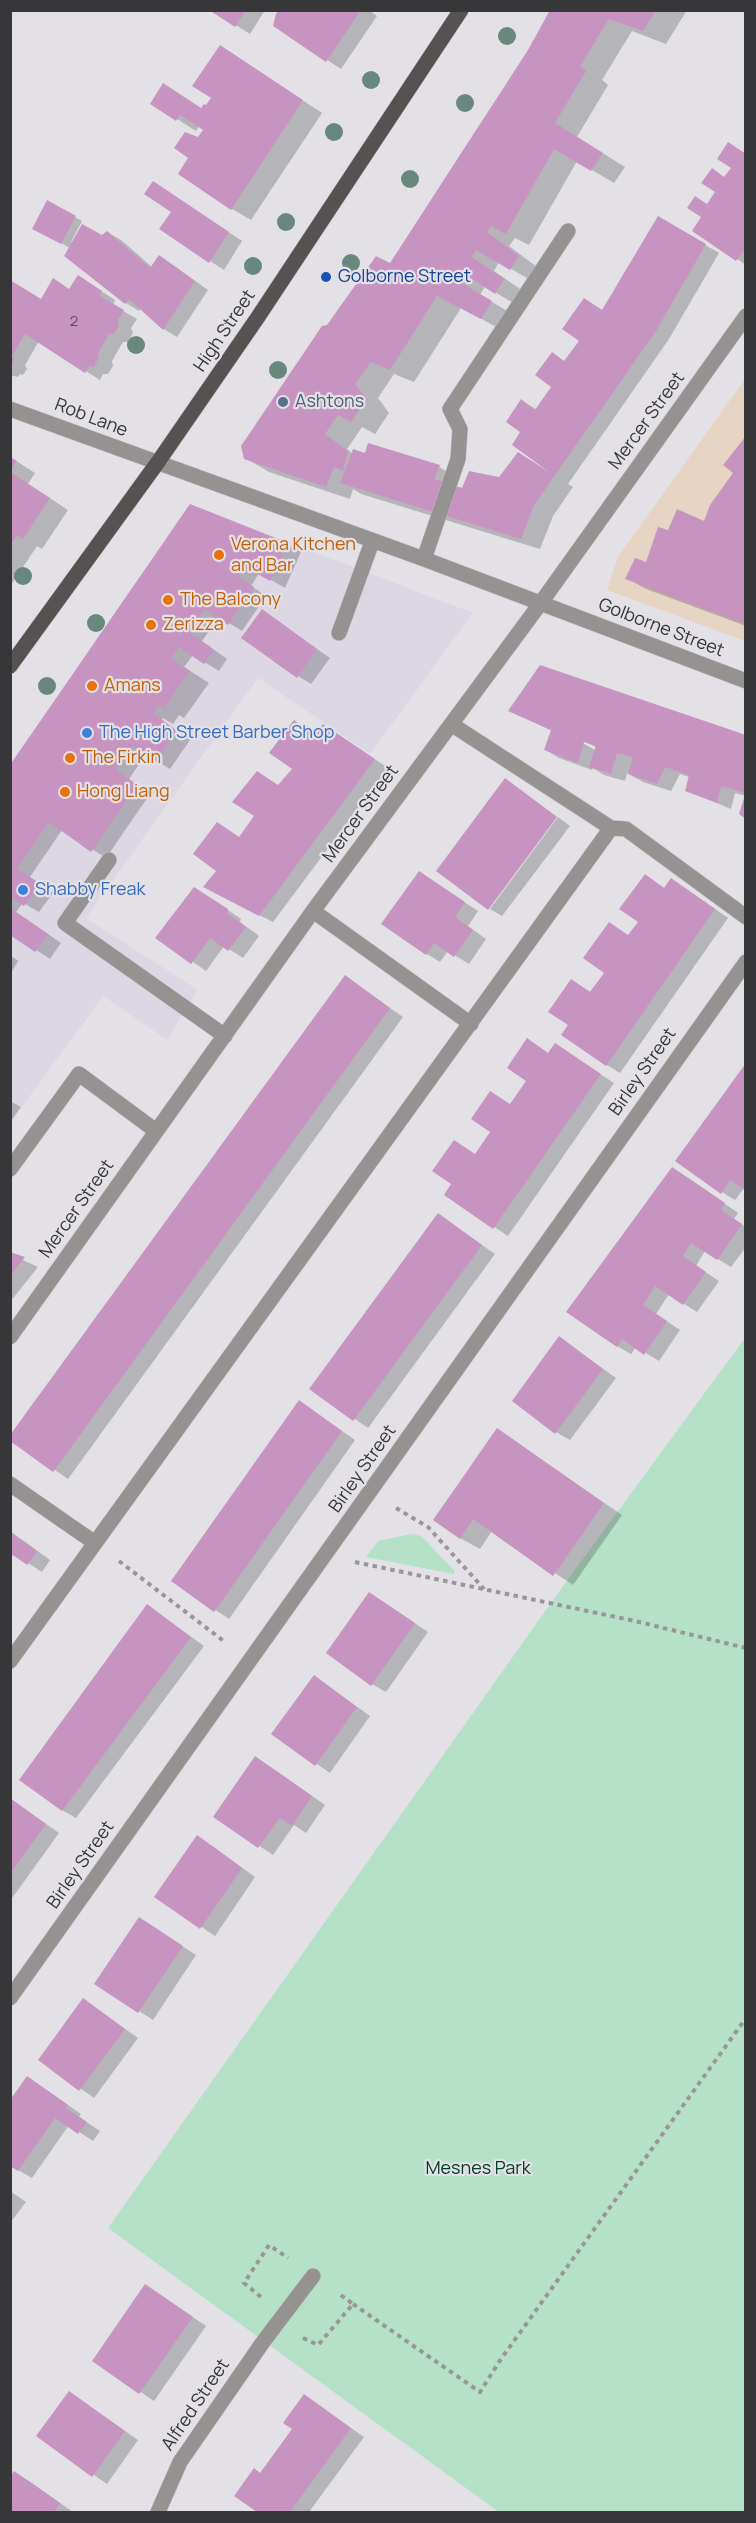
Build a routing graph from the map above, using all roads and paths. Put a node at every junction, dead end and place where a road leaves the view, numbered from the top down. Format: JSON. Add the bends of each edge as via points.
{"nodes":[{"id":1,"x":460,"y":10,"type":"edge"},
{"id":2,"x":568,"y":231,"type":"dead end"},
{"id":3,"x":746,"y":316,"type":"edge"},
{"id":4,"x":10,"y":409,"type":"edge"},
{"id":5,"x":158,"y":462,"type":"junction"},
{"id":6,"x":372,"y":542,"type":"junction"},
{"id":7,"x":424,"y":559,"type":"junction"},
{"id":8,"x":540,"y":604,"type":"junction"},
{"id":9,"x":339,"y":633,"type":"dead end"},
{"id":10,"x":10,"y":666,"type":"edge"},
{"id":11,"x":746,"y":681,"type":"edge"},
{"id":12,"x":451,"y":724,"type":"junction"},
{"id":13,"x":611,"y":828,"type":"junction"},
{"id":14,"x":109,"y":860,"type":"dead end"},
{"id":15,"x":313,"y":911,"type":"junction"},
{"id":16,"x":746,"y":917,"type":"edge"},
{"id":17,"x":746,"y":962,"type":"edge"},
{"id":18,"x":471,"y":1024,"type":"junction"},
{"id":19,"x":225,"y":1036,"type":"junction"},
{"id":20,"x":156,"y":1131,"type":"junction"},
{"id":21,"x":10,"y":1169,"type":"edge"},
{"id":22,"x":10,"y":1337,"type":"edge"},
{"id":23,"x":10,"y":1484,"type":"edge"},
{"id":24,"x":395,"y":1507,"type":"dead end"},
{"id":25,"x":95,"y":1543,"type":"junction"},
{"id":26,"x":355,"y":1562,"type":"dead end"},
{"id":27,"x":484,"y":1589,"type":"junction"},
{"id":28,"x":746,"y":1648,"type":"edge"},
{"id":29,"x":10,"y":1661,"type":"edge"},
{"id":30,"x":250,"y":1661,"type":"junction"},
{"id":31,"x":10,"y":1998,"type":"edge"},
{"id":32,"x":746,"y":2018,"type":"edge"},
{"id":33,"x":313,"y":2276,"type":"dead end"},
{"id":34,"x":353,"y":2304,"type":"dead end"},
{"id":35,"x":160,"y":2512,"type":"edge"}],
"edges":[{"from":1,"to":5,"type":"main road","name":"High Street"},
{"from":2,"to":7,"type":"street","via":[[450,409],[460,429],[458,459]]},
{"from":3,"to":8,"type":"street","name":"Mercer Street"},
{"from":4,"to":5,"type":"street","name":"Rob Lane"},
{"from":5,"to":6,"type":"street","name":"Golborne Street"},
{"from":5,"to":10,"type":"main road","name":"High Street"},
{"from":6,"to":7,"type":"street","name":"Golborne Street"},
{"from":6,"to":9,"type":"street"},
{"from":7,"to":8,"type":"street","name":"Golborne Street"},
{"from":8,"to":11,"type":"street","name":"Golborne Street"},
{"from":8,"to":12,"type":"street","name":"Mercer Street"},
{"from":12,"to":13,"type":"street"},
{"from":12,"to":15,"type":"street","name":"Mercer Street"},
{"from":13,"to":16,"type":"street","via":[[626,830]]},
{"from":13,"to":18,"type":"street"},
{"from":14,"to":19,"type":"street","via":[[65,923]]},
{"from":15,"to":18,"type":"street"},
{"from":15,"to":19,"type":"street","name":"Mercer Street"},
{"from":17,"to":30,"type":"street","name":"Birley Street"},
{"from":18,"to":25,"type":"street"},
{"from":19,"to":20,"type":"street","name":"Mercer Street"},
{"from":20,"to":21,"type":"street","via":[[78,1074]]},
{"from":20,"to":22,"type":"street","name":"Mercer Street"},
{"from":23,"to":25,"type":"street"},
{"from":24,"to":27,"type":"path","via":[[428,1527]]},
{"from":25,"to":29,"type":"street"},
{"from":25,"to":30,"type":"path"},
{"from":26,"to":27,"type":"path"},
{"from":27,"to":28,"type":"path"},
{"from":30,"to":31,"type":"street","name":"Birley Street"},
{"from":32,"to":34,"type":"path","via":[[480,2392]]},
{"from":33,"to":35,"type":"street","name":"Alfred Street","via":[[180,2463]]}]}
